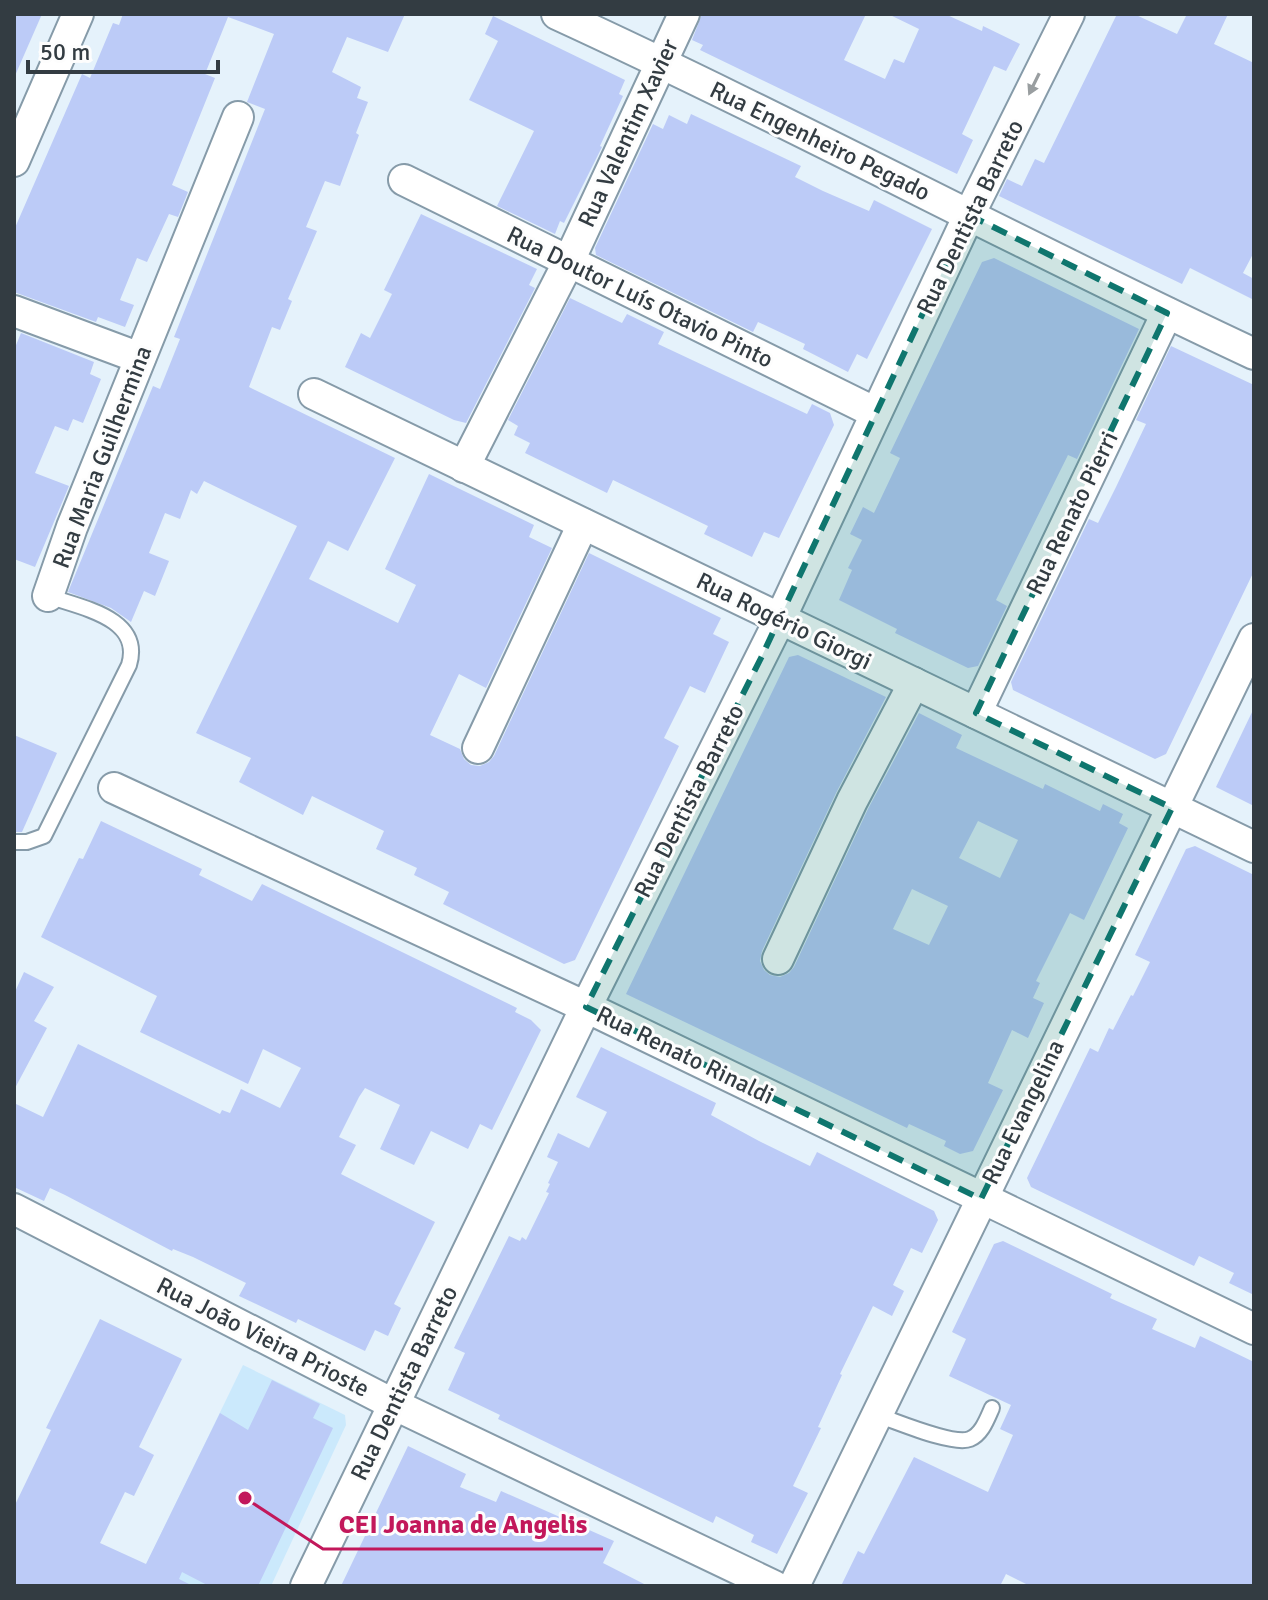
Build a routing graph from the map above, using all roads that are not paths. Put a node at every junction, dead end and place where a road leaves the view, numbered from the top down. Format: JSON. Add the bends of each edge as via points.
{"nodes":[{"id":1,"x":78,"y":14,"type":"edge"},
{"id":2,"x":557,"y":14,"type":"edge"},
{"id":3,"x":684,"y":14,"type":"edge"},
{"id":4,"x":1069,"y":14,"type":"edge"},
{"id":5,"x":661,"y":62,"type":"junction"},
{"id":6,"x":238,"y":117,"type":"dead end"},
{"id":7,"x":14,"y":161,"type":"edge"},
{"id":8,"x":404,"y":180,"type":"dead end"},
{"id":9,"x":969,"y":215,"type":"junction"},
{"id":10,"x":568,"y":263,"type":"junction"},
{"id":11,"x":14,"y":311,"type":"edge"},
{"id":12,"x":1167,"y":313,"type":"junction"},
{"id":13,"x":1254,"y":354,"type":"edge"},
{"id":14,"x":140,"y":358,"type":"junction"},
{"id":15,"x":314,"y":394,"type":"dead end"},
{"id":16,"x":876,"y":413,"type":"junction"},
{"id":17,"x":464,"y":467,"type":"junction"},
{"id":18,"x":583,"y":524,"type":"junction"},
{"id":19,"x":48,"y":596,"type":"joint"},
{"id":20,"x":780,"y":619,"type":"junction"},
{"id":21,"x":1254,"y":639,"type":"edge"},
{"id":22,"x":914,"y":683,"type":"junction"},
{"id":23,"x":976,"y":713,"type":"junction"},
{"id":24,"x":478,"y":748,"type":"dead end"},
{"id":25,"x":114,"y":788,"type":"dead end"},
{"id":26,"x":1172,"y":808,"type":"junction"},
{"id":27,"x":14,"y":842,"type":"edge"},
{"id":28,"x":1254,"y":847,"type":"edge"},
{"id":29,"x":778,"y":959,"type":"dead end"},
{"id":30,"x":586,"y":1007,"type":"junction"},
{"id":31,"x":981,"y":1199,"type":"junction"},
{"id":32,"x":14,"y":1209,"type":"edge"},
{"id":33,"x":1254,"y":1329,"type":"edge"},
{"id":34,"x":393,"y":1404,"type":"junction"},
{"id":35,"x":992,"y":1408,"type":"dead end"},
{"id":36,"x":877,"y":1415,"type":"junction"},
{"id":37,"x":306,"y":1586,"type":"edge"},
{"id":38,"x":774,"y":1586,"type":"edge"},
{"id":39,"x":794,"y":1586,"type":"edge"}],
"edges":[{"from":1,"to":7,"type":"street"},
{"from":2,"to":5,"type":"street","name":"Rua Engenheiro Pegado"},
{"from":3,"to":5,"type":"street","name":"Rua Valentim Xavier"},
{"from":4,"to":9,"type":"street","name":"Rua Dentista Barreto","one_way":true},
{"from":5,"to":9,"type":"street","name":"Rua Engenheiro Pegado"},
{"from":5,"to":10,"type":"street","name":"Rua Valentim Xavier"},
{"from":6,"to":14,"type":"street","name":"Rua Maria Guilhermina"},
{"from":8,"to":10,"type":"street","name":"Rua Doutor Luís Otavio Pinto"},
{"from":9,"to":12,"type":"street","name":"Rua Engenheiro Pegado"},
{"from":9,"to":16,"type":"street","name":"Rua Dentista Barreto"},
{"from":10,"to":16,"type":"street","name":"Rua Doutor Luís Otavio Pinto"},
{"from":10,"to":17,"type":"street","name":"Rua Valentim Xavier"},
{"from":11,"to":14,"type":"street"},
{"from":12,"to":13,"type":"street","name":"Rua Engenheiro Pegado"},
{"from":12,"to":23,"type":"street","name":"Rua Renato Pierri"},
{"from":14,"to":19,"type":"street","name":"Rua Maria Guilhermina"},
{"from":15,"to":17,"type":"street","name":"Rua Rogério Giorgi"},
{"from":16,"to":20,"type":"street","name":"Rua Dentista Barreto"},
{"from":17,"to":18,"type":"street","name":"Rua Rogério Giorgi"},
{"from":18,"to":20,"type":"street","name":"Rua Rogério Giorgi"},
{"from":18,"to":24,"type":"street"},
{"from":19,"to":27,"type":"lane","name":"Rua Maria Guilhermina","via":[[117,623],[127,632],[133,652],[44,836]]},
{"from":20,"to":22,"type":"street","name":"Rua Rogério Giorgi"},
{"from":20,"to":30,"type":"street","name":"Rua Dentista Barreto"},
{"from":21,"to":26,"type":"street","name":"Rua Evangelina"},
{"from":22,"to":23,"type":"street","name":"Rua Rogério Giorgi"},
{"from":22,"to":29,"type":"street"},
{"from":23,"to":26,"type":"street","name":"Rua Rogério Giorgi"},
{"from":25,"to":30,"type":"street","name":"Rua Renato Rinaldi"},
{"from":26,"to":28,"type":"street","name":"Rua Rogério Giorgi"},
{"from":26,"to":31,"type":"street","name":"Rua Evangelina"},
{"from":30,"to":31,"type":"street","name":"Rua Renato Rinaldi"},
{"from":30,"to":34,"type":"street","name":"Rua Dentista Barreto"},
{"from":31,"to":33,"type":"street","name":"Rua Renato Rinaldi"},
{"from":31,"to":36,"type":"street","name":"Rua Evangelina"},
{"from":32,"to":34,"type":"street","name":"Rua João Vieira Prioste"},
{"from":34,"to":37,"type":"street","name":"Rua Dentista Barreto"},
{"from":34,"to":38,"type":"street","name":"Rua João Vieira Prioste"},
{"from":35,"to":36,"type":"lane","via":[[969,1440]]},
{"from":36,"to":39,"type":"street","name":"Rua Evangelina"}]}
